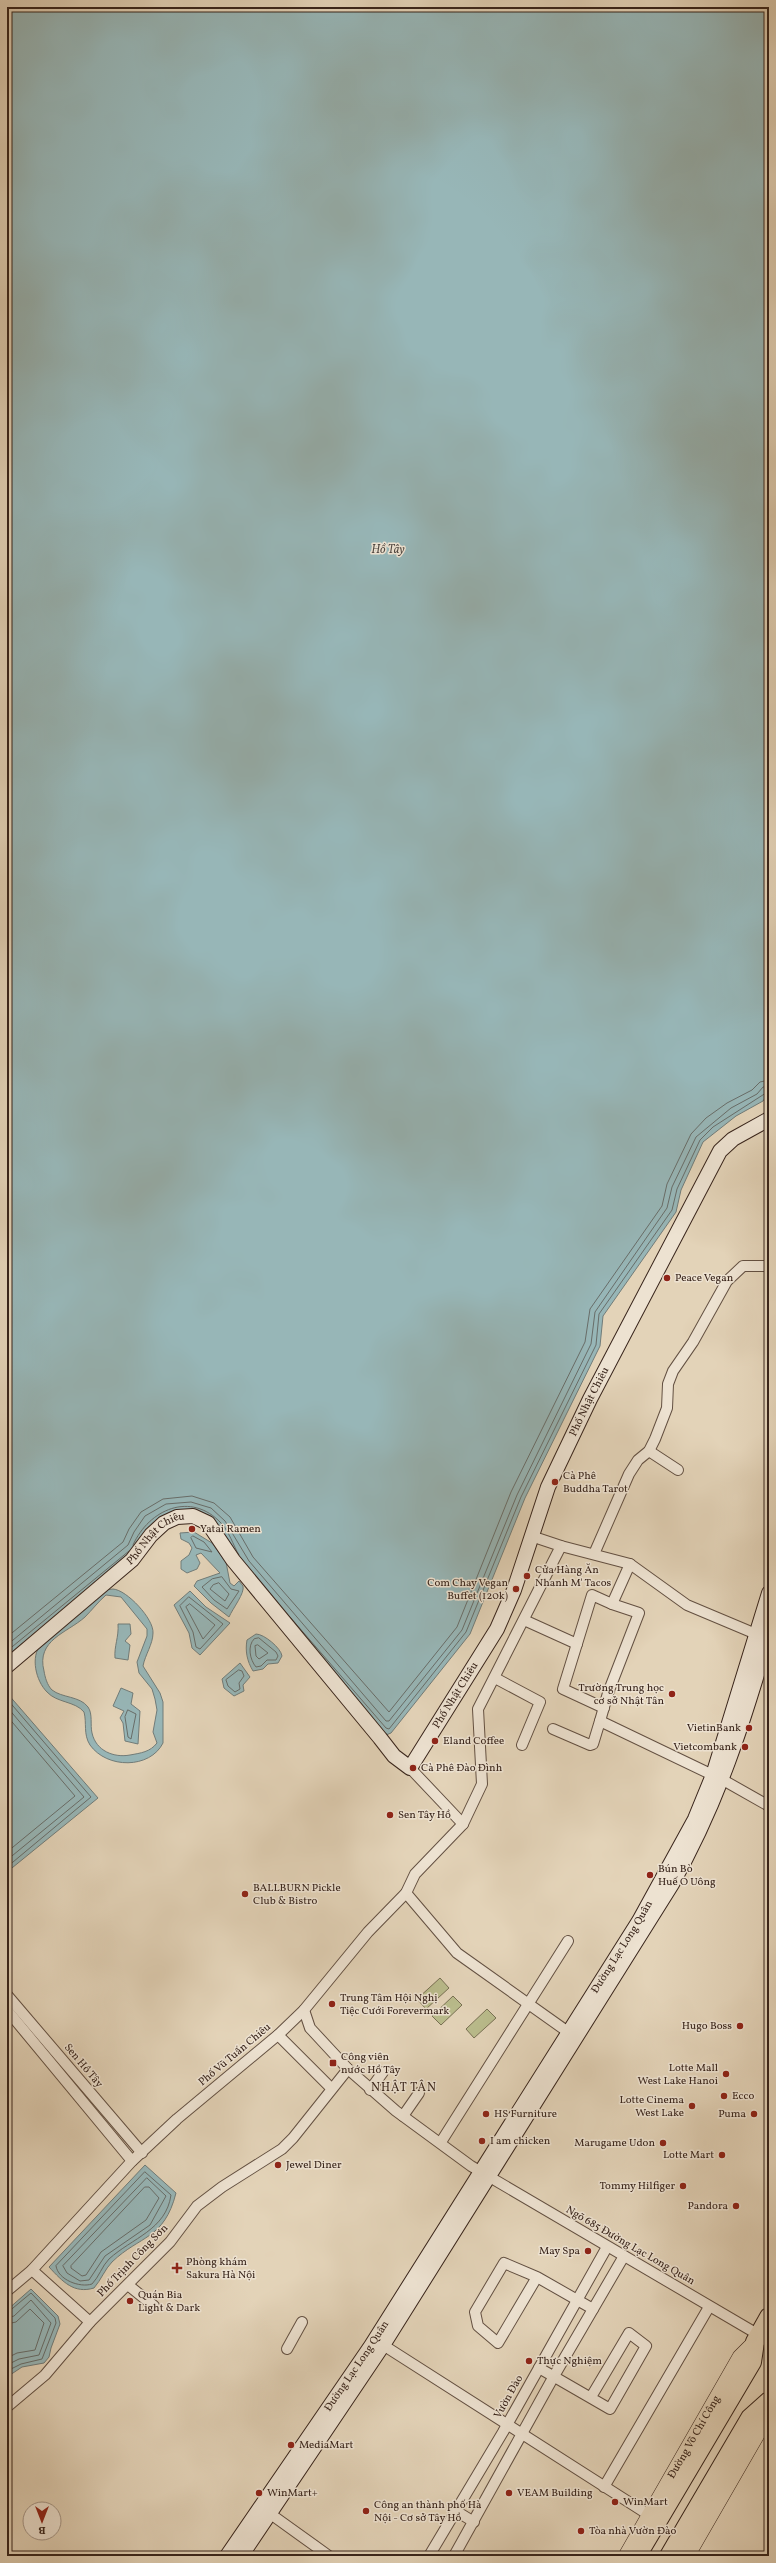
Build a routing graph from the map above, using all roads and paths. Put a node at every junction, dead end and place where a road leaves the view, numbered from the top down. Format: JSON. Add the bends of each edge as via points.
{"nodes":[{"id":1,"x":769,"y":1119,"type":"edge"},
{"id":2,"x":769,"y":1266,"type":"edge"},
{"id":3,"x":649,"y":1451,"type":"junction"},
{"id":4,"x":678,"y":1470,"type":"dead end"},
{"id":5,"x":531,"y":1536,"type":"junction"},
{"id":6,"x":561,"y":1546,"type":"junction"},
{"id":7,"x":594,"y":1554,"type":"junction"},
{"id":8,"x":630,"y":1564,"type":"junction"},
{"id":9,"x":769,"y":1593,"type":"edge"},
{"id":10,"x":612,"y":1604,"type":"junction"},
{"id":11,"x":524,"y":1620,"type":"junction"},
{"id":12,"x":763,"y":1634,"type":"edge"},
{"id":13,"x":577,"y":1644,"type":"junction"},
{"id":14,"x":765,"y":1660,"type":"edge"},
{"id":15,"x":7,"y":1666,"type":"edge"},
{"id":16,"x":495,"y":1678,"type":"junction"},
{"id":17,"x":604,"y":1708,"type":"junction"},
{"id":18,"x":600,"y":1721,"type":"junction"},
{"id":19,"x":553,"y":1729,"type":"dead end"},
{"id":20,"x":522,"y":1745,"type":"dead end"},
{"id":21,"x":410,"y":1768,"type":"junction"},
{"id":22,"x":718,"y":1778,"type":"junction"},
{"id":23,"x":769,"y":1806,"type":"edge"},
{"id":24,"x":463,"y":1824,"type":"junction"},
{"id":25,"x":406,"y":1893,"type":"junction"},
{"id":26,"x":568,"y":1941,"type":"dead end"},
{"id":27,"x":7,"y":1995,"type":"edge"},
{"id":28,"x":527,"y":2004,"type":"junction"},
{"id":29,"x":7,"y":2010,"type":"edge"},
{"id":30,"x":304,"y":2010,"type":"junction"},
{"id":31,"x":568,"y":2032,"type":"junction"},
{"id":32,"x":278,"y":2035,"type":"junction"},
{"id":33,"x":348,"y":2070,"type":"junction"},
{"id":34,"x":384,"y":2072,"type":"dead end"},
{"id":35,"x":330,"y":2088,"type":"junction"},
{"id":36,"x":370,"y":2090,"type":"junction"},
{"id":37,"x":420,"y":2093,"type":"dead end"},
{"id":38,"x":403,"y":2116,"type":"junction"},
{"id":39,"x":441,"y":2142,"type":"junction"},
{"id":40,"x":142,"y":2153,"type":"junction"},
{"id":41,"x":132,"y":2161,"type":"junction"},
{"id":42,"x":484,"y":2175,"type":"junction"},
{"id":43,"x":607,"y":2247,"type":"junction"},
{"id":44,"x":624,"y":2256,"type":"junction"},
{"id":45,"x":32,"y":2270,"type":"junction"},
{"id":46,"x":537,"y":2277,"type":"junction"},
{"id":47,"x":128,"y":2285,"type":"junction"},
{"id":48,"x":7,"y":2291,"type":"edge"},
{"id":49,"x":578,"y":2300,"type":"junction"},
{"id":50,"x":154,"y":2306,"type":"dead end"},
{"id":51,"x":709,"y":2306,"type":"junction"},
{"id":52,"x":593,"y":2309,"type":"junction"},
{"id":53,"x":769,"y":2318,"type":"edge"},
{"id":54,"x":90,"y":2322,"type":"junction"},
{"id":55,"x":302,"y":2322,"type":"dead end"},
{"id":56,"x":757,"y":2338,"type":"junction"},
{"id":57,"x":384,"y":2346,"type":"junction"},
{"id":58,"x":288,"y":2349,"type":"dead end"},
{"id":59,"x":539,"y":2368,"type":"junction"},
{"id":60,"x":554,"y":2376,"type":"junction"},
{"id":61,"x":591,"y":2397,"type":"junction"},
{"id":62,"x":768,"y":2403,"type":"edge"},
{"id":63,"x":7,"y":2408,"type":"edge"},
{"id":64,"x":507,"y":2425,"type":"junction"},
{"id":65,"x":523,"y":2435,"type":"junction"},
{"id":66,"x":604,"y":2487,"type":"junction"},
{"id":67,"x":266,"y":2511,"type":"junction"},
{"id":68,"x":456,"y":2511,"type":"junction"},
{"id":69,"x":649,"y":2515,"type":"junction"},
{"id":70,"x":474,"y":2522,"type":"junction"},
{"id":71,"x":227,"y":2556,"type":"edge"},
{"id":72,"x":242,"y":2556,"type":"edge"},
{"id":73,"x":329,"y":2556,"type":"edge"},
{"id":74,"x":429,"y":2556,"type":"edge"},
{"id":75,"x":454,"y":2556,"type":"edge"},
{"id":76,"x":626,"y":2556,"type":"edge"},
{"id":77,"x":637,"y":2556,"type":"edge"},
{"id":78,"x":669,"y":2556,"type":"edge"},
{"id":79,"x":687,"y":2556,"type":"edge"}],
"edges":[{"from":1,"to":5,"type":"main road","name":"Phố Nhật Chiêu","via":[[733,1139],[720,1150],[590,1399],[548,1487]]},
{"from":2,"to":3,"type":"street","via":[[743,1266],[727,1281],[693,1342],[673,1371],[668,1384],[667,1408]]},
{"from":3,"to":4,"type":"street"},
{"from":3,"to":7,"type":"street","via":[[638,1460],[629,1474]]},
{"from":5,"to":6,"type":"street"},
{"from":5,"to":21,"type":"main road","name":"Phố Nhật Chiêu","via":[[514,1590],[497,1629]]},
{"from":6,"to":7,"type":"street"},
{"from":6,"to":11,"type":"street","name":"Phố Vũ Tuấn Chiêu"},
{"from":7,"to":8,"type":"street"},
{"from":8,"to":10,"type":"street"},
{"from":8,"to":12,"type":"street","via":[[687,1605]]},
{"from":9,"to":12,"type":"main road","name":"Đường Lạc Long Quân"},
{"from":10,"to":13,"type":"street","via":[[592,1595]]},
{"from":10,"to":17,"type":"street","via":[[639,1614]]},
{"from":11,"to":13,"type":"street"},
{"from":11,"to":16,"type":"street","name":"Phố Vũ Tuấn Chiêu"},
{"from":12,"to":14,"type":"main road","name":"Đường Lạc Long Quân"},
{"from":12,"to":22,"type":"main road","name":"Đường Lạc Long Quân","via":[[738,1681]]},
{"from":13,"to":17,"type":"street","via":[[563,1689]]},
{"from":14,"to":22,"type":"main road","name":"Đường Lạc Long Quân"},
{"from":15,"to":21,"type":"main road","name":"Phố Nhật Chiêu","via":[[132,1560],[164,1523],[181,1516],[202,1518],[233,1560],[389,1751]]},
{"from":16,"to":20,"type":"street","via":[[540,1702]]},
{"from":16,"to":24,"type":"street","name":"Phố Vũ Tuấn Chiêu","via":[[478,1709],[482,1784]]},
{"from":17,"to":18,"type":"street"},
{"from":18,"to":19,"type":"street","via":[[593,1744],[590,1745]]},
{"from":18,"to":22,"type":"street"},
{"from":21,"to":24,"type":"street"},
{"from":22,"to":23,"type":"street"},
{"from":22,"to":31,"type":"main road","name":"Đường Lạc Long Quân","via":[[639,1920]]},
{"from":22,"to":42,"type":"main road","name":"Đường Lạc Long Quân","via":[[689,1854],[652,1920]]},
{"from":24,"to":25,"type":"street","name":"Phố Vũ Tuấn Chiêu","via":[[415,1874]]},
{"from":25,"to":28,"type":"street","via":[[457,1953]]},
{"from":25,"to":30,"type":"street","name":"Phố Vũ Tuấn Chiêu","via":[[368,1932]]},
{"from":26,"to":28,"type":"street"},
{"from":27,"to":40,"type":"street","name":"Sen Hồ Tây"},
{"from":28,"to":31,"type":"street"},
{"from":28,"to":39,"type":"street"},
{"from":29,"to":41,"type":"street","name":"Sen Hồ Tây"},
{"from":30,"to":32,"type":"street","name":"Phố Vũ Tuấn Chiêu"},
{"from":30,"to":33,"type":"street","name":"Ngõ 685 Đường Lạc Long Quân","via":[[310,2028]]},
{"from":31,"to":42,"type":"main road","name":"Đường Lạc Long Quân"},
{"from":32,"to":35,"type":"street"},
{"from":32,"to":40,"type":"street","name":"Phố Vũ Tuấn Chiêu","via":[[177,2119]]},
{"from":33,"to":35,"type":"street","name":"Phố Trịnh Công Sơn"},
{"from":33,"to":36,"type":"street","name":"Ngõ 685 Đường Lạc Long Quân"},
{"from":34,"to":36,"type":"street"},
{"from":35,"to":47,"type":"street","name":"Phố Trịnh Công Sơn","via":[[294,2138],[282,2149],[222,2187],[198,2206],[170,2242]]},
{"from":36,"to":38,"type":"street","name":"Ngõ 685 Đường Lạc Long Quân"},
{"from":37,"to":38,"type":"street"},
{"from":38,"to":39,"type":"street","name":"Ngõ 685 Đường Lạc Long Quân"},
{"from":39,"to":42,"type":"street","name":"Ngõ 685 Đường Lạc Long Quân"},
{"from":40,"to":41,"type":"street","name":"Phố Vũ Tuấn Chiêu"},
{"from":41,"to":45,"type":"street","name":"Phố Vũ Tuấn Chiêu"},
{"from":42,"to":43,"type":"street","name":"Ngõ 685 Đường Lạc Long Quân"},
{"from":42,"to":57,"type":"main road","name":"Đường Lạc Long Quân"},
{"from":42,"to":67,"type":"main road","name":"Đường Lạc Long Quân"},
{"from":43,"to":44,"type":"street","name":"Ngõ 685 Đường Lạc Long Quân"},
{"from":43,"to":49,"type":"street","name":"Vườn Đào"},
{"from":44,"to":51,"type":"street","name":"Ngõ 685 Đường Lạc Long Quân"},
{"from":44,"to":52,"type":"street"},
{"from":45,"to":48,"type":"street","name":"Phố Vũ Tuấn Chiêu"},
{"from":45,"to":54,"type":"street"},
{"from":46,"to":46,"type":"street","via":[[506,2263],[502,2264],[475,2312],[478,2326],[498,2343]]},
{"from":46,"to":49,"type":"street"},
{"from":47,"to":50,"type":"street"},
{"from":47,"to":54,"type":"street","name":"Phố Trịnh Công Sơn"},
{"from":49,"to":52,"type":"street"},
{"from":49,"to":59,"type":"street","name":"Vườn Đào"},
{"from":51,"to":56,"type":"street","name":"Ngõ 685 Đường Lạc Long Quân"},
{"from":51,"to":66,"type":"street"},
{"from":52,"to":60,"type":"street"},
{"from":53,"to":56,"type":"highway","name":"Đường Võ Chí Công"},
{"from":54,"to":63,"type":"street","name":"Phố Trịnh Công Sơn","via":[[45,2375]]},
{"from":55,"to":58,"type":"street"},
{"from":56,"to":69,"type":"main road","name":"Đường Võ Chí Công","via":[[740,2357]]},
{"from":56,"to":77,"type":"highway","name":"Đường Võ Chí Công","via":[[752,2362]]},
{"from":57,"to":64,"type":"street"},
{"from":57,"to":67,"type":"main road","name":"Đường Lạc Long Quân"},
{"from":59,"to":60,"type":"street"},
{"from":59,"to":64,"type":"street","name":"Vườn Đào"},
{"from":60,"to":61,"type":"street"},
{"from":60,"to":65,"type":"street"},
{"from":61,"to":61,"type":"street","via":[[610,2408],[646,2346],[629,2333]]},
{"from":62,"to":78,"type":"highway","via":[[750,2418]]},
{"from":62,"to":79,"type":"main road","via":[[762,2426]]},
{"from":64,"to":65,"type":"street"},
{"from":64,"to":68,"type":"street","name":"Vườn Đào"},
{"from":65,"to":66,"type":"street"},
{"from":65,"to":70,"type":"street"},
{"from":66,"to":69,"type":"street"},
{"from":67,"to":71,"type":"main road","name":"Đường Lạc Long Quân"},
{"from":67,"to":72,"type":"main road","name":"Đường Lạc Long Quân"},
{"from":67,"to":73,"type":"street"},
{"from":68,"to":70,"type":"street"},
{"from":68,"to":74,"type":"street","name":"Vườn Đào"},
{"from":69,"to":76,"type":"main road","name":"Đường Võ Chí Công"},
{"from":70,"to":75,"type":"street"}]}
